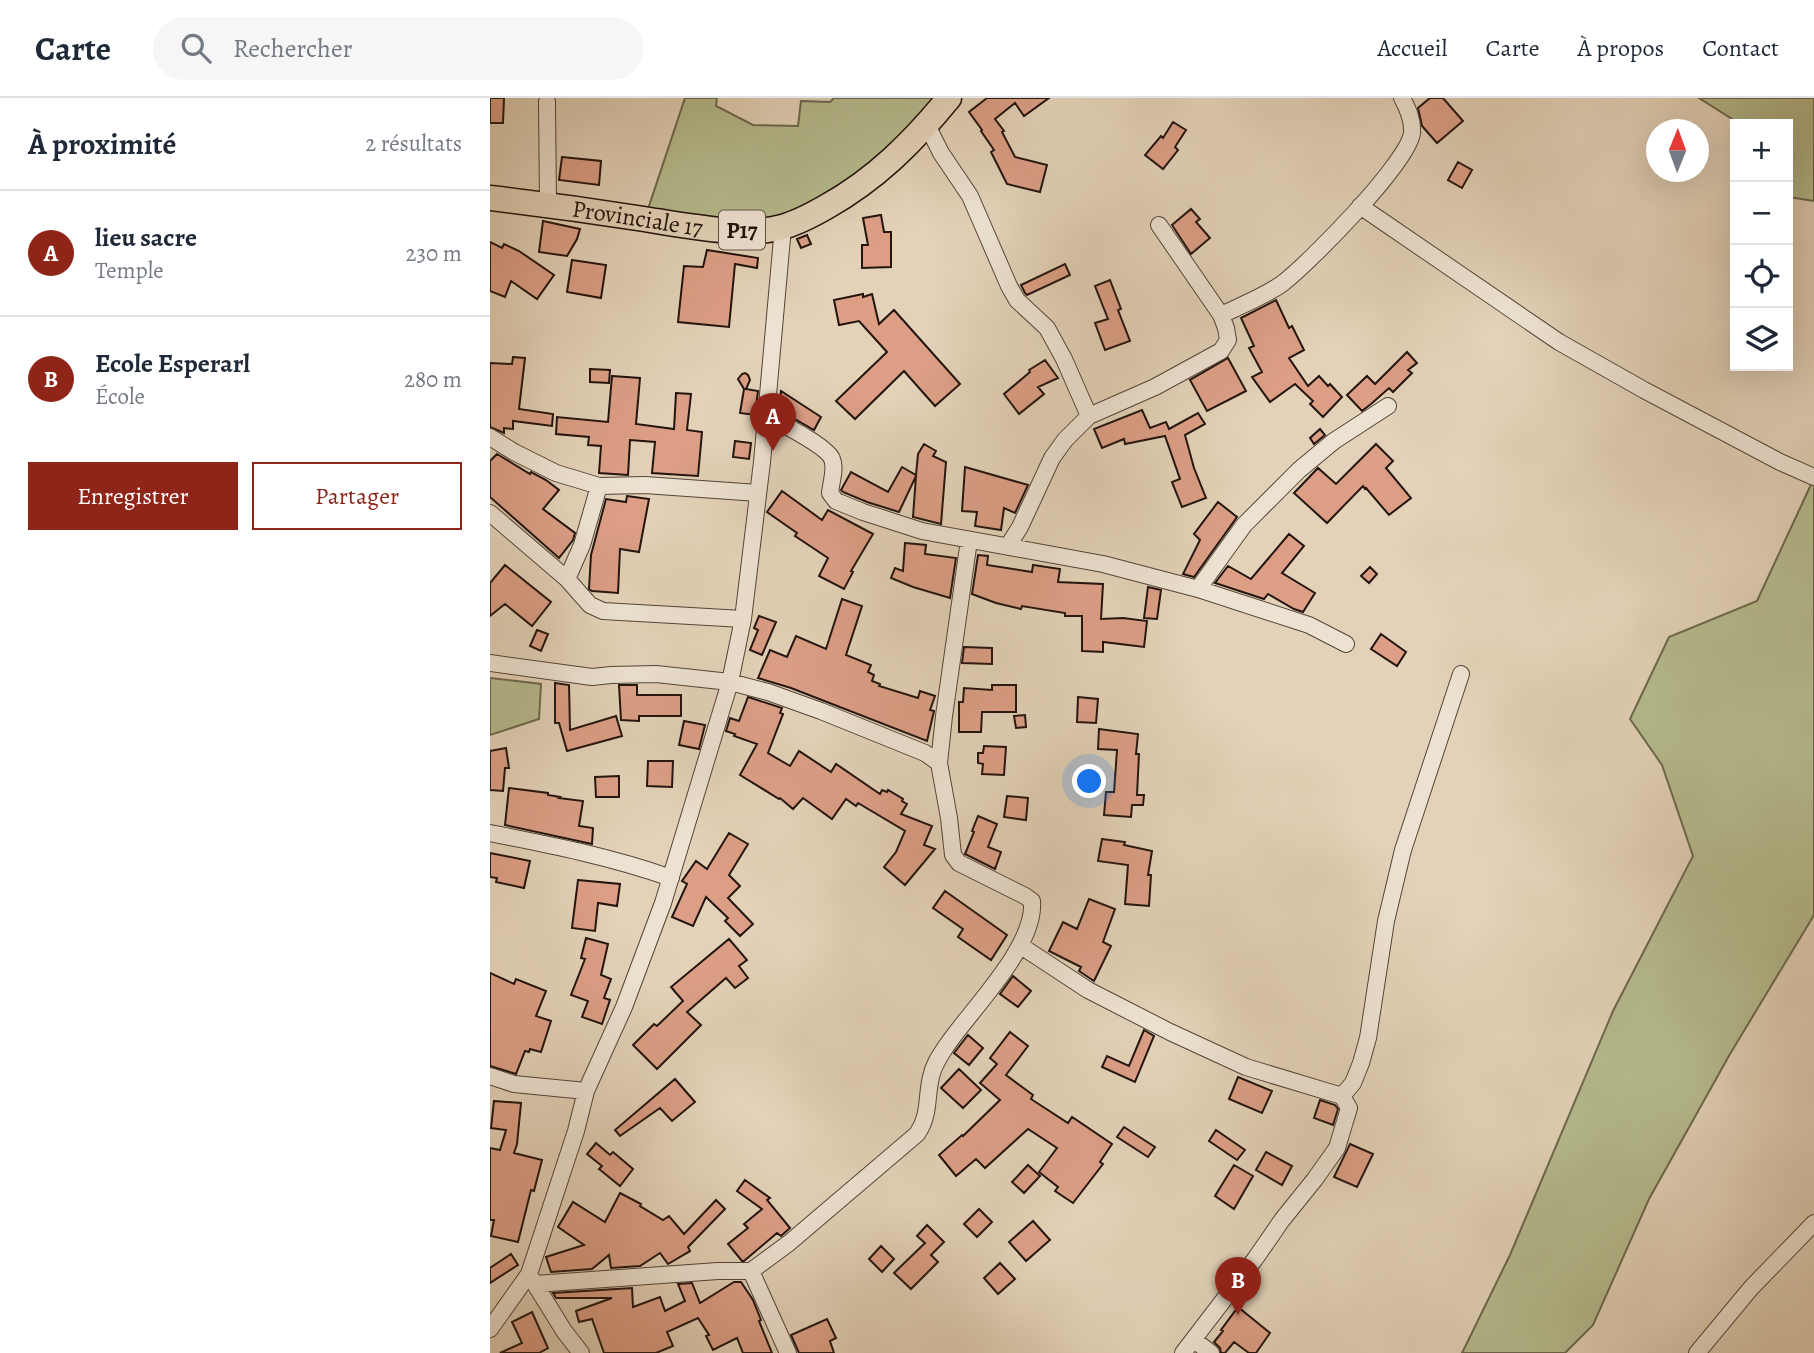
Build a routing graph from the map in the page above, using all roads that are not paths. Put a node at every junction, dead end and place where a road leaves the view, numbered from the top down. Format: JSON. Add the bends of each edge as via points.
{"nodes":[{"id":1,"x":949,"y":98,"type":"edge"},
{"id":2,"x":1402,"y":98,"type":"edge"},
{"id":3,"x":547,"y":102,"type":"dead end"},
{"id":4,"x":927,"y":125,"type":"junction"},
{"id":5,"x":490,"y":198,"type":"edge"},
{"id":6,"x":548,"y":204,"type":"junction"},
{"id":7,"x":1360,"y":206,"type":"junction"},
{"id":8,"x":1159,"y":225,"type":"dead end"},
{"id":9,"x":783,"y":227,"type":"junction"},
{"id":10,"x":1221,"y":315,"type":"junction"},
{"id":11,"x":1388,"y":406,"type":"dead end"},
{"id":12,"x":766,"y":415,"type":"junction"},
{"id":13,"x":1089,"y":416,"type":"junction"},
{"id":14,"x":490,"y":437,"type":"edge"},
{"id":15,"x":1814,"y":477,"type":"edge"},
{"id":16,"x":599,"y":486,"type":"junction"},
{"id":17,"x":758,"y":493,"type":"junction"},
{"id":18,"x":490,"y":513,"type":"edge"},
{"id":19,"x":969,"y":540,"type":"junction"},
{"id":20,"x":1009,"y":546,"type":"junction"},
{"id":21,"x":567,"y":579,"type":"junction"},
{"id":22,"x":1198,"y":589,"type":"junction"},
{"id":23,"x":743,"y":619,"type":"junction"},
{"id":24,"x":1346,"y":644,"type":"dead end"},
{"id":25,"x":490,"y":663,"type":"edge"},
{"id":26,"x":1461,"y":674,"type":"dead end"},
{"id":27,"x":730,"y":682,"type":"junction"},
{"id":28,"x":939,"y":763,"type":"junction"},
{"id":29,"x":490,"y":832,"type":"edge"},
{"id":30,"x":671,"y":878,"type":"junction"},
{"id":31,"x":1021,"y":946,"type":"junction"},
{"id":32,"x":490,"y":1076,"type":"edge"},
{"id":33,"x":586,"y":1091,"type":"junction"},
{"id":34,"x":1342,"y":1096,"type":"junction"},
{"id":35,"x":1814,"y":1223,"type":"edge"},
{"id":36,"x":751,"y":1271,"type":"junction"},
{"id":37,"x":532,"y":1279,"type":"junction"},
{"id":38,"x":490,"y":1329,"type":"edge"},
{"id":39,"x":1194,"y":1340,"type":"junction"},
{"id":40,"x":581,"y":1353,"type":"edge"},
{"id":41,"x":789,"y":1353,"type":"edge"},
{"id":42,"x":1183,"y":1353,"type":"edge"},
{"id":43,"x":1211,"y":1353,"type":"edge"},
{"id":44,"x":1696,"y":1353,"type":"edge"}],
"edges":[{"from":1,"to":4,"type":"main road","name":"Provinciale 17","number":"P17"},
{"from":2,"to":7,"type":"street","via":[[1410,113],[1412,135],[1399,161]]},
{"from":3,"to":6,"type":"street"},
{"from":4,"to":9,"type":"main road","name":"Provinciale 17","number":"P17","via":[[876,175],[845,197]]},
{"from":4,"to":13,"type":"street","via":[[970,196],[1009,286],[1046,328]]},
{"from":5,"to":6,"type":"main road","name":"Provinciale 17","number":"P17"},
{"from":6,"to":9,"type":"main road","name":"Provinciale 17","number":"P17","via":[[696,227]]},
{"from":7,"to":10,"type":"street","via":[[1282,285]]},
{"from":7,"to":15,"type":"street","via":[[1559,342]]},
{"from":8,"to":10,"type":"street"},
{"from":9,"to":12,"type":"street"},
{"from":10,"to":13,"type":"street","via":[[1228,340],[1221,351]]},
{"from":11,"to":22,"type":"street","via":[[1299,470],[1244,525]]},
{"from":12,"to":17,"type":"street"},
{"from":12,"to":19,"type":"street","via":[[832,458],[830,493],[836,501],[922,531]]},
{"from":13,"to":20,"type":"street","via":[[1052,458]]},
{"from":14,"to":16,"type":"street","via":[[556,473]]},
{"from":16,"to":17,"type":"street"},
{"from":16,"to":21,"type":"street"},
{"from":17,"to":23,"type":"street"},
{"from":18,"to":21,"type":"street"},
{"from":19,"to":20,"type":"street"},
{"from":19,"to":28,"type":"street"},
{"from":20,"to":22,"type":"street"},
{"from":21,"to":23,"type":"street","via":[[590,605],[603,611]]},
{"from":22,"to":24,"type":"street","via":[[1309,625]]},
{"from":23,"to":27,"type":"street"},
{"from":25,"to":27,"type":"street","via":[[592,677],[656,674]]},
{"from":26,"to":34,"type":"street","via":[[1403,850],[1364,1050],[1353,1083]]},
{"from":27,"to":28,"type":"street","via":[[821,711],[925,753]]},
{"from":27,"to":30,"type":"street"},
{"from":28,"to":31,"type":"street","via":[[953,855],[959,863],[1032,901]]},
{"from":29,"to":30,"type":"street"},
{"from":30,"to":33,"type":"street","via":[[624,1007]]},
{"from":31,"to":34,"type":"street","via":[[1088,990],[1170,1032],[1247,1067]]},
{"from":31,"to":36,"type":"street","via":[[934,1064],[927,1114],[917,1134]]},
{"from":32,"to":33,"type":"street","via":[[514,1084]]},
{"from":33,"to":37,"type":"street"},
{"from":34,"to":39,"type":"street","via":[[1349,1108],[1338,1148]]},
{"from":35,"to":44,"type":"street"},
{"from":36,"to":37,"type":"street"},
{"from":36,"to":41,"type":"street"},
{"from":37,"to":38,"type":"street"},
{"from":37,"to":40,"type":"street"},
{"from":39,"to":42,"type":"street"},
{"from":39,"to":43,"type":"street"}]}
